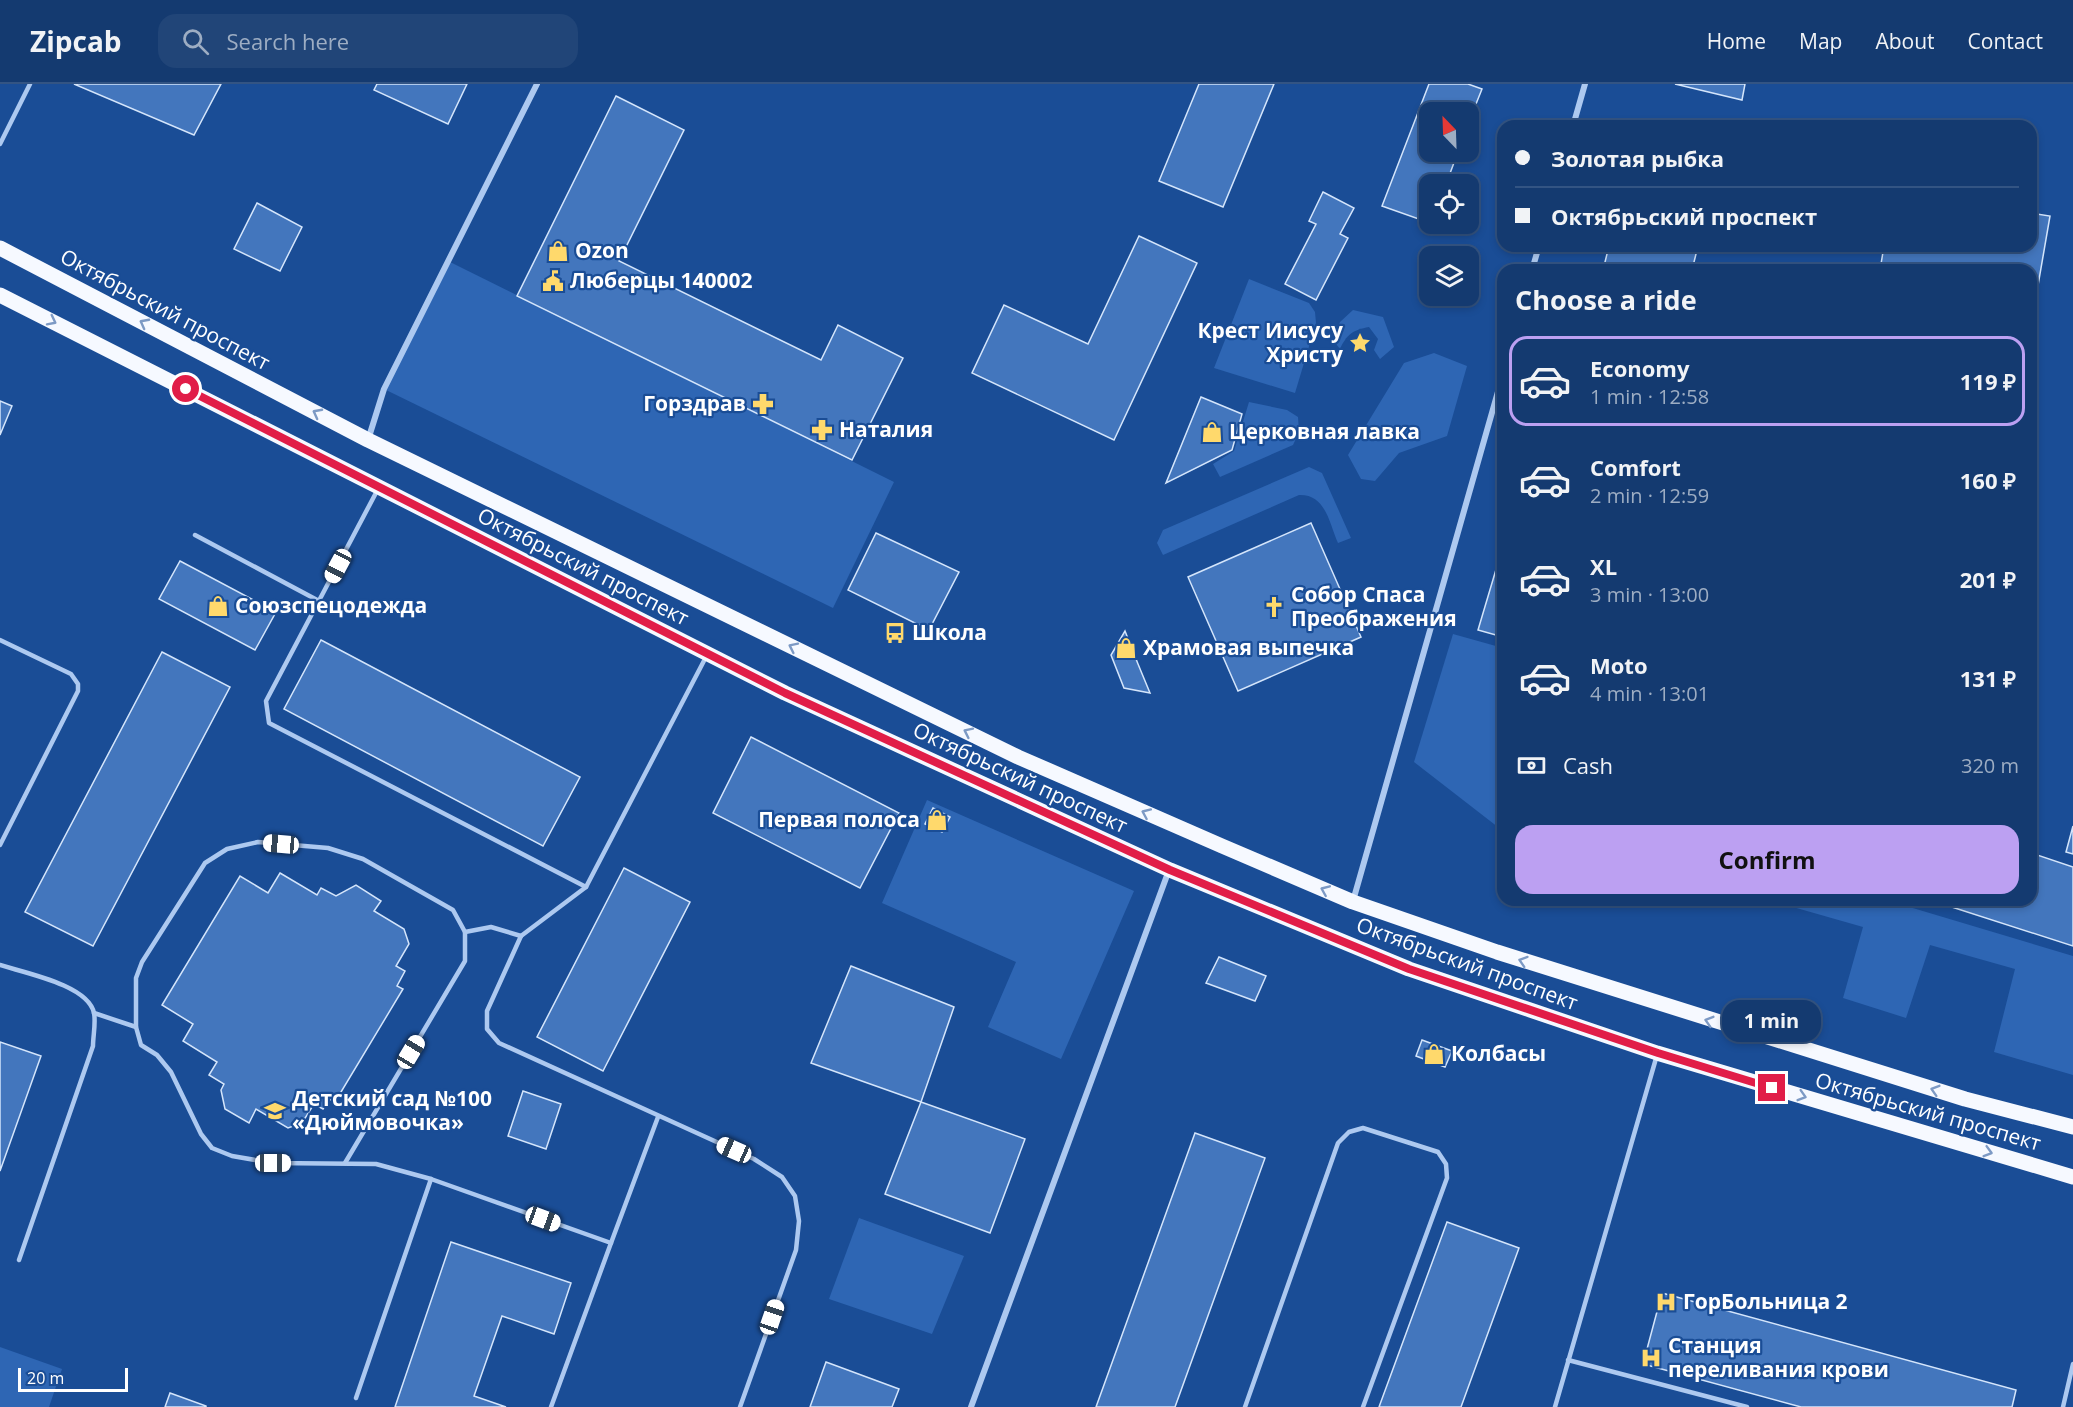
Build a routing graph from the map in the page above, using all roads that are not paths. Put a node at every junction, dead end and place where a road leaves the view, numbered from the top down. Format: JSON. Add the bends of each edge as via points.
{"nodes":[{"id":1,"x":30,"y":84,"type":"edge"},
{"id":2,"x":537,"y":84,"type":"edge"},
{"id":3,"x":1585,"y":84,"type":"edge"},
{"id":4,"x":1575,"y":120,"type":"edge"},
{"id":5,"x":0,"y":144,"type":"edge"},
{"id":6,"x":0,"y":248,"type":"edge"},
{"id":7,"x":0,"y":295,"type":"edge"},
{"id":8,"x":1497,"y":395,"type":"edge"},
{"id":9,"x":369,"y":440,"type":"junction"},
{"id":10,"x":379,"y":487,"type":"junction"},
{"id":11,"x":195,"y":535,"type":"dead end"},
{"id":12,"x":319,"y":601,"type":"junction"},
{"id":13,"x":0,"y":640,"type":"edge"},
{"id":14,"x":708,"y":654,"type":"junction"},
{"id":15,"x":0,"y":846,"type":"edge"},
{"id":16,"x":1170,"y":870,"type":"junction"},
{"id":17,"x":586,"y":887,"type":"junction"},
{"id":18,"x":1353,"y":902,"type":"junction"},
{"id":19,"x":465,"y":932,"type":"junction"},
{"id":20,"x":521,"y":936,"type":"junction"},
{"id":21,"x":0,"y":965,"type":"edge"},
{"id":22,"x":94,"y":1013,"type":"junction"},
{"id":23,"x":136,"y":1027,"type":"junction"},
{"id":24,"x":1658,"y":1053,"type":"junction"},
{"id":25,"x":657,"y":1117,"type":"junction"},
{"id":26,"x":2073,"y":1127,"type":"edge"},
{"id":27,"x":345,"y":1163,"type":"junction"},
{"id":28,"x":2073,"y":1177,"type":"edge"},
{"id":29,"x":431,"y":1179,"type":"junction"},
{"id":30,"x":611,"y":1243,"type":"junction"},
{"id":31,"x":19,"y":1260,"type":"dead end"},
{"id":32,"x":1568,"y":1360,"type":"junction"},
{"id":33,"x":2073,"y":1364,"type":"edge"},
{"id":34,"x":356,"y":1398,"type":"dead end"},
{"id":35,"x":551,"y":1407,"type":"edge"},
{"id":36,"x":740,"y":1407,"type":"edge"},
{"id":37,"x":971,"y":1407,"type":"edge"},
{"id":38,"x":1245,"y":1407,"type":"edge"},
{"id":39,"x":1363,"y":1407,"type":"edge"},
{"id":40,"x":1555,"y":1407,"type":"edge"},
{"id":41,"x":1747,"y":1407,"type":"edge"},
{"id":42,"x":2063,"y":1407,"type":"edge"}],
"edges":[{"from":1,"to":5,"type":"lane"},
{"from":2,"to":9,"type":"street","via":[[384,389]]},
{"from":3,"to":4,"type":"street"},
{"from":9,"to":6,"type":"main road","name":"Октябрьский проспект","one_way":true},
{"from":7,"to":10,"type":"main road","name":"Октябрьский проспект","one_way":true},
{"from":8,"to":18,"type":"street"},
{"from":18,"to":9,"type":"main road","name":"Октябрьский проспект","one_way":true,"via":[[1018,757]]},
{"from":10,"to":12,"type":"lane"},
{"from":10,"to":14,"type":"main road","name":"Октябрьский проспект"},
{"from":11,"to":12,"type":"lane"},
{"from":12,"to":17,"type":"lane","via":[[266,701],[269,723]]},
{"from":13,"to":15,"type":"lane","via":[[71,674],[78,684],[78,691]]},
{"from":14,"to":16,"type":"main road","name":"Октябрьский проспект"},
{"from":14,"to":17,"type":"lane"},
{"from":16,"to":24,"type":"main road","name":"Октябрьский проспект","via":[[1409,969]]},
{"from":16,"to":37,"type":"street"},
{"from":17,"to":20,"type":"lane"},
{"from":26,"to":18,"type":"main road","name":"Октябрьский проспект","one_way":true,"via":[[1965,1099],[1671,1009]]},
{"from":19,"to":20,"type":"lane","via":[[491,927]]},
{"from":19,"to":23,"type":"lane","via":[[453,910],[363,859],[328,848],[258,842],[228,849],[205,863],[142,962],[136,978]]},
{"from":19,"to":27,"type":"lane","via":[[465,961]]},
{"from":20,"to":25,"type":"lane","via":[[487,1011],[487,1029],[499,1043]]},
{"from":21,"to":22,"type":"lane","via":[[76,991],[87,999]]},
{"from":22,"to":23,"type":"lane"},
{"from":22,"to":31,"type":"lane","via":[[93,1046]]},
{"from":23,"to":27,"type":"lane","via":[[141,1045],[157,1055],[171,1072],[201,1134],[212,1148],[273,1163]]},
{"from":24,"to":28,"type":"main road","name":"Октябрьский проспект","one_way":true},
{"from":24,"to":32,"type":"lane"},
{"from":25,"to":30,"type":"lane"},
{"from":25,"to":36,"type":"lane","via":[[753,1159],[782,1177],[795,1196],[799,1221],[796,1250]]},
{"from":27,"to":29,"type":"lane","via":[[376,1164]]},
{"from":29,"to":30,"type":"lane"},
{"from":29,"to":34,"type":"lane"},
{"from":30,"to":35,"type":"lane"},
{"from":32,"to":40,"type":"lane"},
{"from":32,"to":41,"type":"lane"},
{"from":33,"to":42,"type":"lane"},
{"from":38,"to":39,"type":"lane","via":[[1338,1143],[1349,1132],[1363,1128],[1438,1152],[1446,1164],[1447,1178]]}]}
